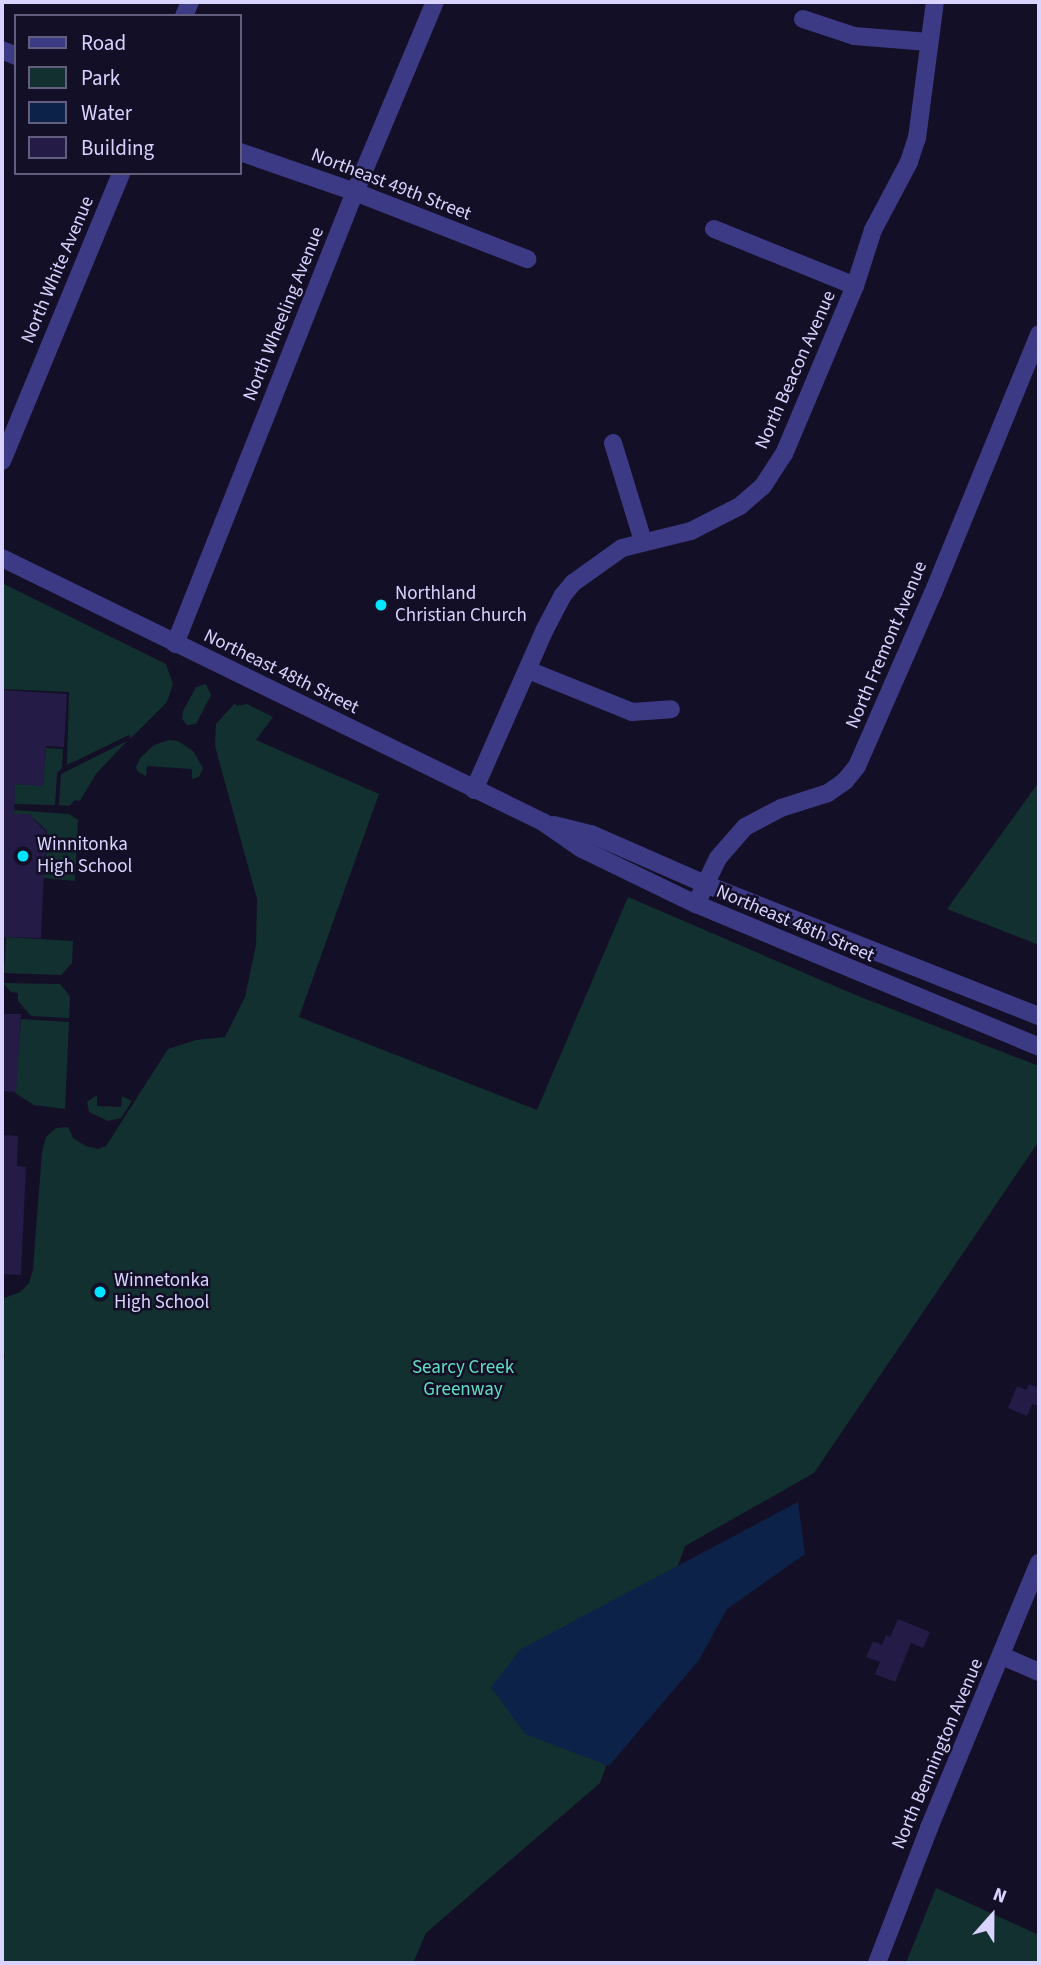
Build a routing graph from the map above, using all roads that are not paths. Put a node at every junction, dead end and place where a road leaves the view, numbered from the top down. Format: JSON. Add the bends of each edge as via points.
{"nodes":[{"id":1,"x":435,"y":2,"type":"edge"},
{"id":2,"x":935,"y":2,"type":"edge"},
{"id":3,"x":803,"y":19,"type":"dead end"},
{"id":4,"x":929,"y":41,"type":"junction"},
{"id":5,"x":242,"y":153,"type":"edge"},
{"id":6,"x":120,"y":175,"type":"edge"},
{"id":7,"x":355,"y":192,"type":"junction"},
{"id":8,"x":714,"y":229,"type":"dead end"},
{"id":9,"x":527,"y":259,"type":"dead end"},
{"id":10,"x":855,"y":286,"type":"junction"},
{"id":11,"x":1039,"y":334,"type":"edge"},
{"id":12,"x":613,"y":443,"type":"dead end"},
{"id":13,"x":2,"y":461,"type":"edge"},
{"id":14,"x":643,"y":541,"type":"junction"},
{"id":15,"x":2,"y":558,"type":"edge"},
{"id":16,"x":175,"y":644,"type":"junction"},
{"id":17,"x":528,"y":670,"type":"junction"},
{"id":18,"x":671,"y":709,"type":"dead end"},
{"id":19,"x":474,"y":790,"type":"junction"},
{"id":20,"x":543,"y":822,"type":"junction"},
{"id":21,"x":705,"y":884,"type":"junction"},
{"id":22,"x":696,"y":904,"type":"junction"},
{"id":23,"x":975,"y":991,"type":"junction"},
{"id":24,"x":1039,"y":1016,"type":"edge"},
{"id":25,"x":965,"y":1017,"type":"junction"},
{"id":26,"x":1039,"y":1047,"type":"edge"},
{"id":27,"x":1039,"y":1563,"type":"edge"},
{"id":28,"x":1002,"y":1656,"type":"junction"},
{"id":29,"x":1039,"y":1672,"type":"edge"},
{"id":30,"x":877,"y":1963,"type":"edge"}],
"edges":[{"from":1,"to":7,"type":"street","name":"North Wheeling Avenue"},
{"from":2,"to":4,"type":"street","name":"North Beacon Avenue"},
{"from":3,"to":4,"type":"street","via":[[854,36]]},
{"from":4,"to":10,"type":"street","name":"North Beacon Avenue","via":[[917,138],[873,230]]},
{"from":5,"to":7,"type":"street","name":"Northeast 49th Street"},
{"from":6,"to":13,"type":"street","name":"North White Avenue"},
{"from":7,"to":9,"type":"street","name":"Northeast 49th Street"},
{"from":7,"to":16,"type":"street","name":"North Wheeling Avenue"},
{"from":8,"to":10,"type":"street"},
{"from":10,"to":14,"type":"street","name":"North Beacon Avenue","via":[[797,429],[763,486],[705,526]]},
{"from":11,"to":21,"type":"street","name":"North Fremont Avenue","via":[[857,765],[828,793],[781,808],[745,827],[718,858]]},
{"from":12,"to":14,"type":"street"},
{"from":14,"to":17,"type":"street","name":"North Beacon Avenue","via":[[622,548],[562,595]]},
{"from":15,"to":16,"type":"street","name":"Northeast 48th Street"},
{"from":16,"to":19,"type":"street","name":"Northeast 48th Street"},
{"from":17,"to":18,"type":"street","via":[[632,712]]},
{"from":17,"to":19,"type":"street","name":"North Beacon Avenue"},
{"from":19,"to":20,"type":"street","name":"Northeast 48th Street"},
{"from":20,"to":21,"type":"street","name":"Northeast 48th Street","via":[[592,834]]},
{"from":20,"to":22,"type":"street","name":"Northeast 48th Street","via":[[582,849]]},
{"from":21,"to":22,"type":"street","name":"North Fremont Avenue"},
{"from":21,"to":23,"type":"street","name":"Northeast 48th Street"},
{"from":22,"to":25,"type":"street","name":"Northeast 48th Street"},
{"from":23,"to":24,"type":"street","name":"Northeast 48th Street"},
{"from":23,"to":25,"type":"street"},
{"from":25,"to":26,"type":"street","name":"Northeast 48th Street"},
{"from":27,"to":28,"type":"street","name":"North Bennington Avenue"},
{"from":28,"to":29,"type":"street"},
{"from":28,"to":30,"type":"street","name":"North Bennington Avenue"}]}
